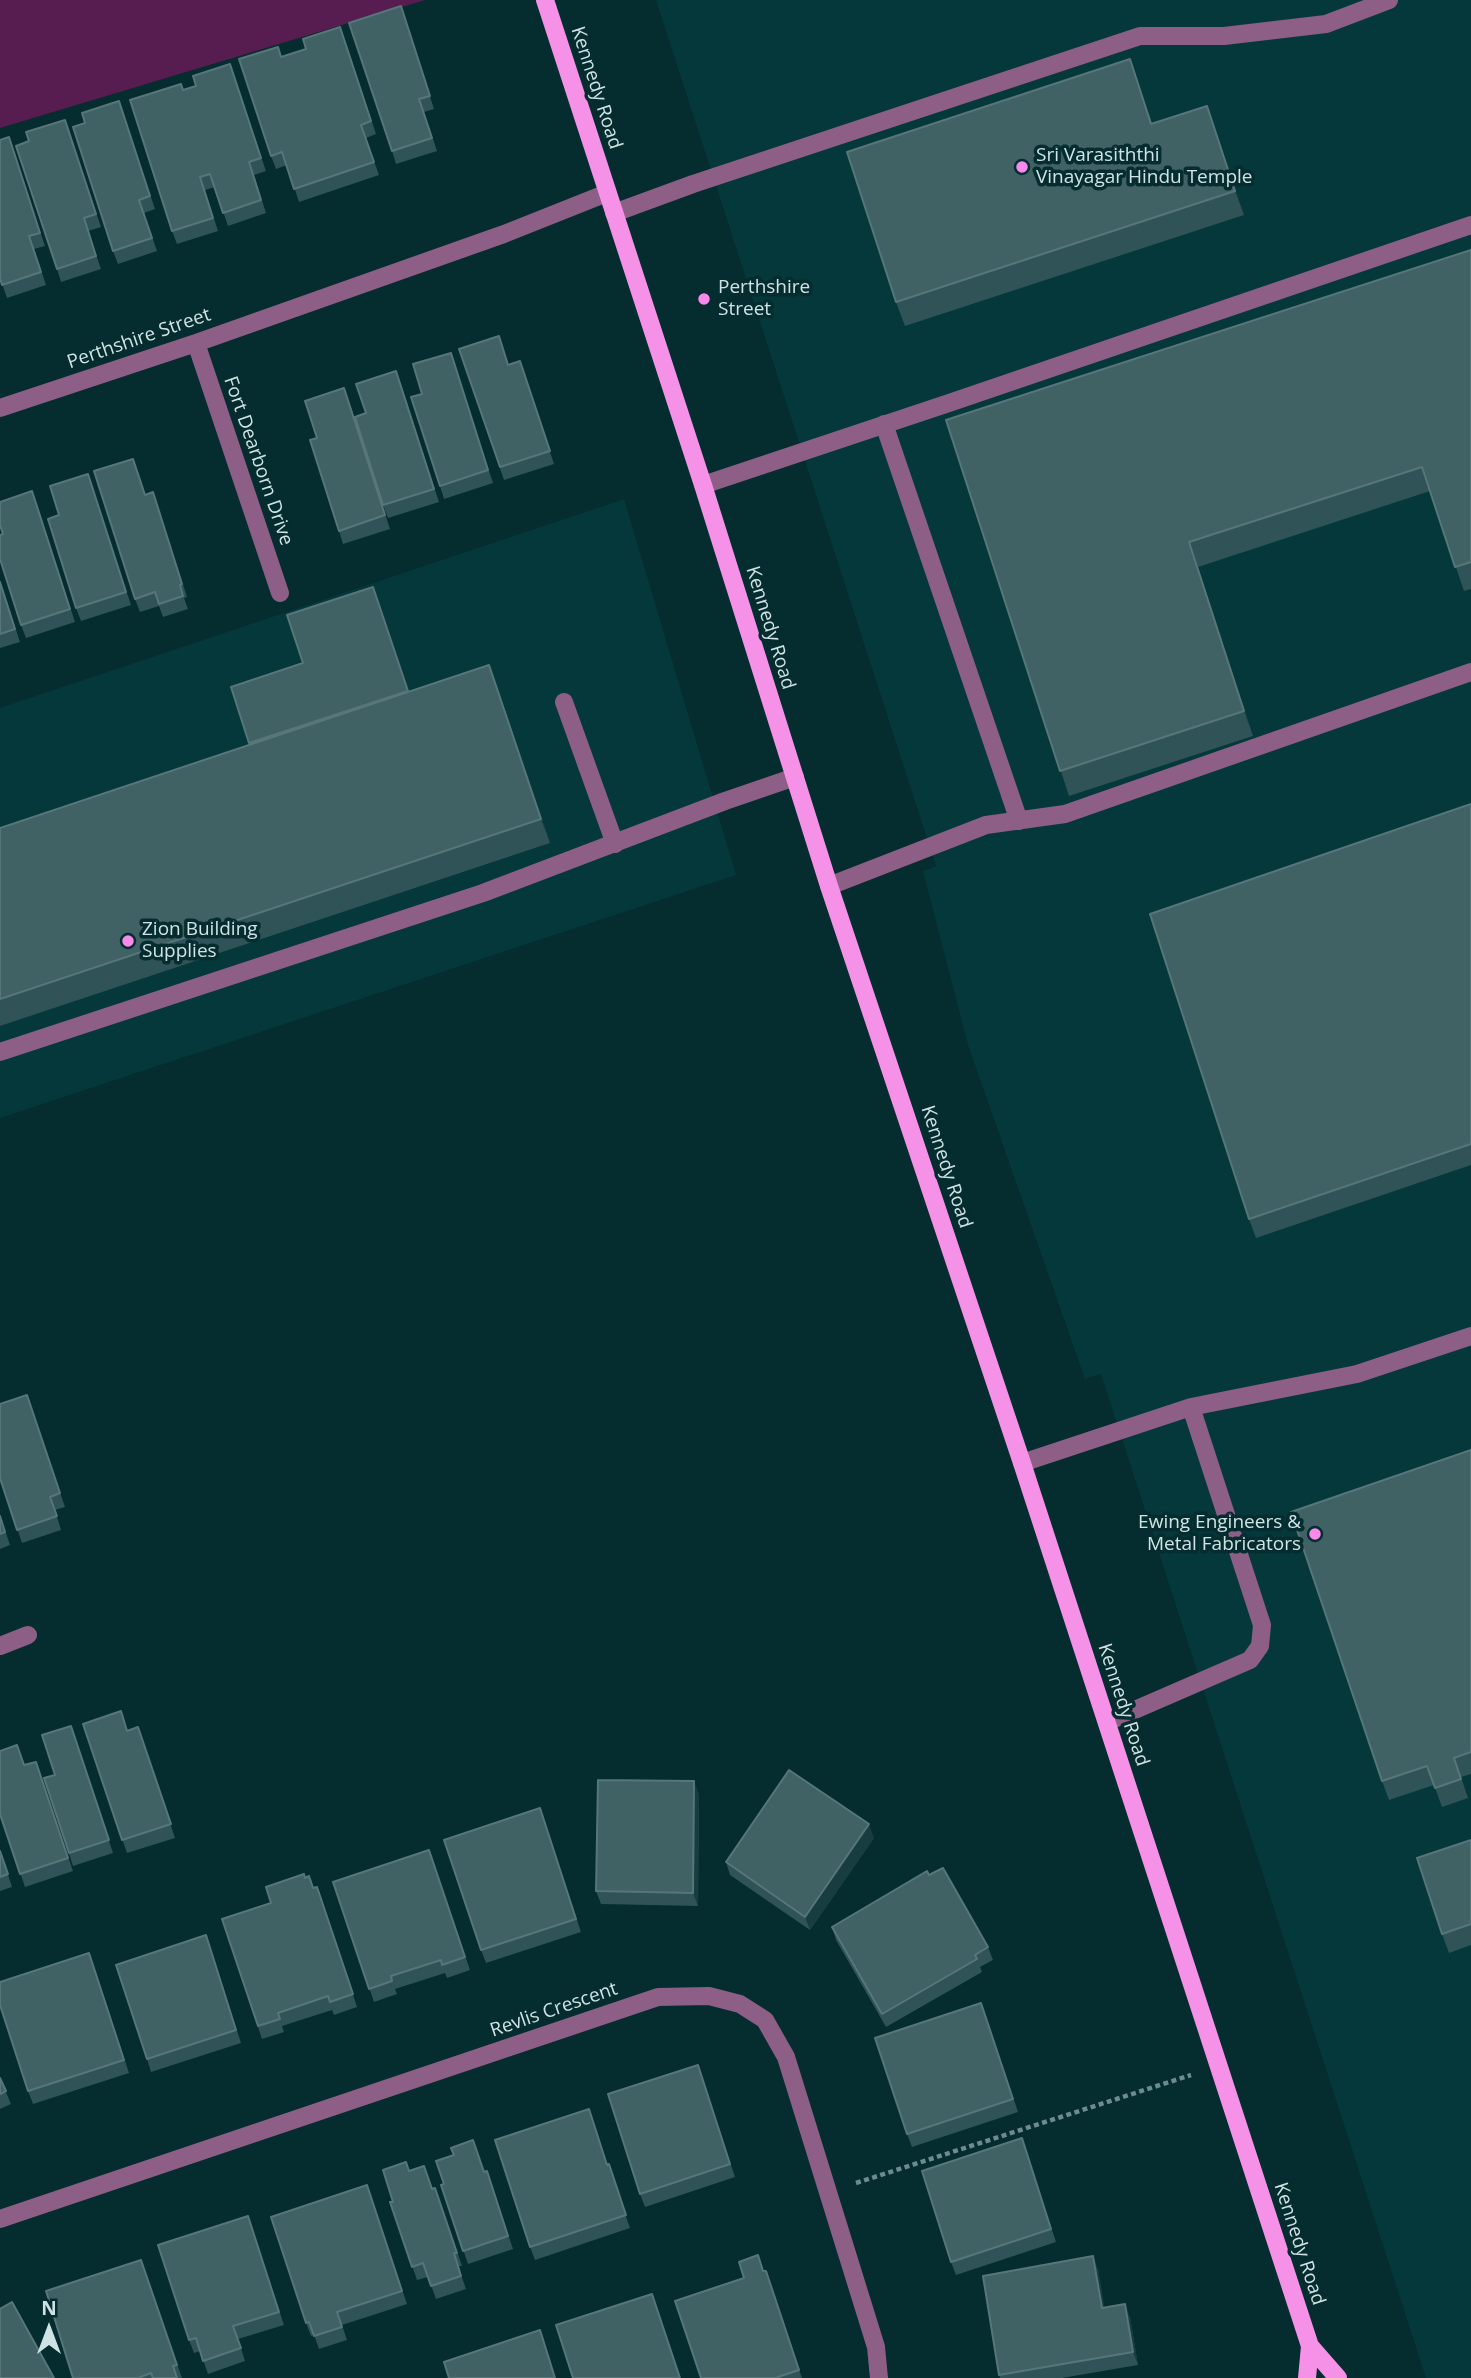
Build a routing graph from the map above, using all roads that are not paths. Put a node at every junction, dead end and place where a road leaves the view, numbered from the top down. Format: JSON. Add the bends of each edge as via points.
{"nodes":[{"id":1,"x":545,"y":0,"type":"edge"},
{"id":2,"x":1389,"y":0,"type":"edge"},
{"id":3,"x":607,"y":193,"type":"junction"},
{"id":4,"x":614,"y":213,"type":"junction"},
{"id":5,"x":1471,"y":225,"type":"edge"},
{"id":6,"x":196,"y":343,"type":"junction"},
{"id":7,"x":0,"y":408,"type":"edge"},
{"id":8,"x":884,"y":424,"type":"junction"},
{"id":9,"x":703,"y":485,"type":"junction"},
{"id":10,"x":280,"y":593,"type":"dead end"},
{"id":11,"x":1471,"y":672,"type":"edge"},
{"id":12,"x":564,"y":702,"type":"dead end"},
{"id":13,"x":795,"y":777,"type":"junction"},
{"id":14,"x":1019,"y":821,"type":"junction"},
{"id":15,"x":615,"y":845,"type":"junction"},
{"id":16,"x":830,"y":886,"type":"junction"},
{"id":17,"x":0,"y":1052,"type":"edge"},
{"id":18,"x":1471,"y":1336,"type":"edge"},
{"id":19,"x":1191,"y":1407,"type":"junction"},
{"id":20,"x":1022,"y":1463,"type":"junction"},
{"id":21,"x":28,"y":1635,"type":"dead end"},
{"id":22,"x":0,"y":1646,"type":"edge"},
{"id":23,"x":1107,"y":1722,"type":"junction"},
{"id":24,"x":0,"y":2219,"type":"edge"},
{"id":25,"x":1310,"y":2346,"type":"junction"},
{"id":26,"x":879,"y":2378,"type":"edge"},
{"id":27,"x":1307,"y":2378,"type":"edge"},
{"id":28,"x":1338,"y":2378,"type":"edge"}],
"edges":[{"from":1,"to":3,"type":"main road","name":"Kennedy Road"},
{"from":2,"to":4,"type":"street","via":[[1326,24],[1224,36],[1140,36]]},
{"from":3,"to":4,"type":"main road","name":"Kennedy Road"},
{"from":3,"to":6,"type":"street","name":"Perthshire Street"},
{"from":4,"to":9,"type":"main road","name":"Kennedy Road"},
{"from":5,"to":8,"type":"street"},
{"from":6,"to":7,"type":"street","name":"Perthshire Street"},
{"from":6,"to":10,"type":"street","name":"Fort Dearborn Drive"},
{"from":8,"to":9,"type":"street"},
{"from":8,"to":14,"type":"street"},
{"from":9,"to":13,"type":"main road","name":"Kennedy Road"},
{"from":11,"to":14,"type":"street","via":[[1065,814]]},
{"from":12,"to":15,"type":"street"},
{"from":13,"to":15,"type":"street"},
{"from":13,"to":16,"type":"main road","name":"Kennedy Road"},
{"from":14,"to":16,"type":"street","via":[[986,825]]},
{"from":15,"to":17,"type":"street"},
{"from":16,"to":20,"type":"main road","name":"Kennedy Road"},
{"from":18,"to":19,"type":"street","via":[[1357,1374]]},
{"from":19,"to":20,"type":"street"},
{"from":19,"to":23,"type":"street","via":[[1262,1625],[1261,1646],[1250,1661]]},
{"from":20,"to":23,"type":"main road","name":"Kennedy Road"},
{"from":21,"to":22,"type":"street"},
{"from":23,"to":25,"type":"main road","name":"Kennedy Road"},
{"from":24,"to":26,"type":"street","name":"Revlis Crescent","via":[[657,1997],[709,1996],[740,2004],[765,2020],[786,2057],[876,2347]]},
{"from":25,"to":27,"type":"main road","name":"Kennedy Road"},
{"from":25,"to":28,"type":"main road","name":"Kennedy Road"}]}
